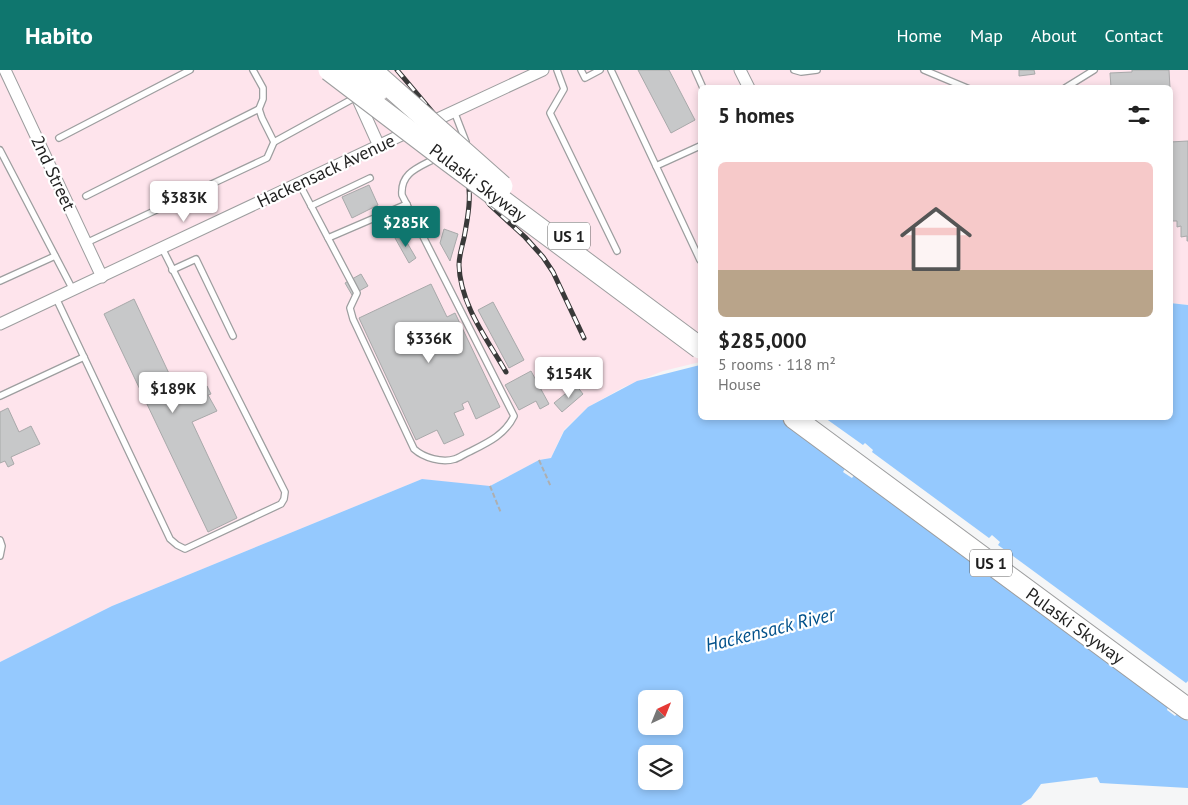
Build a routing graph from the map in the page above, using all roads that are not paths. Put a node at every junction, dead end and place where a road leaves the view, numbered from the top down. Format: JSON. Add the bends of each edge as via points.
{"nodes":[{"id":1,"x":4,"y":70,"type":"edge"},
{"id":2,"x":190,"y":70,"type":"edge"},
{"id":3,"x":253,"y":70,"type":"edge"},
{"id":4,"x":329,"y":70,"type":"edge"},
{"id":5,"x":345,"y":70,"type":"edge"},
{"id":6,"x":354,"y":70,"type":"edge"},
{"id":7,"x":371,"y":70,"type":"edge"},
{"id":8,"x":543,"y":70,"type":"edge"},
{"id":9,"x":557,"y":70,"type":"edge"},
{"id":10,"x":581,"y":70,"type":"edge"},
{"id":11,"x":600,"y":70,"type":"edge"},
{"id":12,"x":611,"y":70,"type":"edge"},
{"id":13,"x":695,"y":70,"type":"edge"},
{"id":14,"x":740,"y":70,"type":"edge"},
{"id":15,"x":794,"y":70,"type":"edge"},
{"id":16,"x":818,"y":70,"type":"edge"},
{"id":17,"x":924,"y":70,"type":"edge"},
{"id":18,"x":1094,"y":70,"type":"edge"},
{"id":19,"x":702,"y":85,"type":"edge"},
{"id":20,"x":748,"y":85,"type":"edge"},
{"id":21,"x":960,"y":85,"type":"edge"},
{"id":22,"x":1070,"y":85,"type":"edge"},
{"id":23,"x":356,"y":96,"type":"junction"},
{"id":24,"x":259,"y":109,"type":"junction"},
{"id":25,"x":454,"y":111,"type":"junction"},
{"id":26,"x":444,"y":134,"type":"junction"},
{"id":27,"x":59,"y":138,"type":"dead end"},
{"id":28,"x":274,"y":142,"type":"junction"},
{"id":29,"x":379,"y":146,"type":"junction"},
{"id":30,"x":698,"y":147,"type":"edge"},
{"id":31,"x":0,"y":150,"type":"edge"},
{"id":32,"x":446,"y":159,"type":"junction"},
{"id":33,"x":656,"y":166,"type":"junction"},
{"id":34,"x":370,"y":178,"type":"dead end"},
{"id":35,"x":299,"y":183,"type":"junction"},
{"id":36,"x":86,"y":196,"type":"dead end"},
{"id":37,"x":407,"y":204,"type":"junction"},
{"id":38,"x":311,"y":206,"type":"junction"},
{"id":39,"x":328,"y":238,"type":"junction"},
{"id":40,"x":86,"y":243,"type":"junction"},
{"id":41,"x":162,"y":248,"type":"junction"},
{"id":42,"x":617,"y":251,"type":"dead end"},
{"id":43,"x":55,"y":256,"type":"junction"},
{"id":44,"x":698,"y":256,"type":"edge"},
{"id":45,"x":172,"y":270,"type":"junction"},
{"id":46,"x":102,"y":277,"type":"junction"},
{"id":47,"x":0,"y":281,"type":"edge"},
{"id":48,"x":72,"y":290,"type":"junction"},
{"id":49,"x":56,"y":298,"type":"junction"},
{"id":50,"x":0,"y":324,"type":"edge"},
{"id":51,"x":698,"y":332,"type":"edge"},
{"id":52,"x":233,"y":336,"type":"dead end"},
{"id":53,"x":698,"y":347,"type":"edge"},
{"id":54,"x":84,"y":357,"type":"junction"},
{"id":55,"x":0,"y":396,"type":"edge"},
{"id":56,"x":797,"y":420,"type":"edge"},
{"id":57,"x":817,"y":420,"type":"edge"},
{"id":58,"x":0,"y":540,"type":"edge"},
{"id":59,"x":0,"y":556,"type":"edge"},
{"id":60,"x":1188,"y":694,"type":"edge"},
{"id":61,"x":1188,"y":709,"type":"edge"}],
"edges":[{"from":1,"to":40,"type":"street","name":"2nd Street"},
{"from":2,"to":27,"type":"lane"},
{"from":3,"to":24,"type":"lane","via":[[263,88]]},
{"from":4,"to":32,"type":"highway","name":"Pulaski Skyway","number":"US 1","bridge":true},
{"from":5,"to":23,"type":"street"},
{"from":5,"to":32,"type":"highway","bridge":true},
{"from":6,"to":26,"type":"highway","bridge":true,"via":[[393,101]]},
{"from":7,"to":26,"type":"highway","name":"Pulaski Skyway","number":"US 1","bridge":true},
{"from":8,"to":25,"type":"street","name":"Hackensack Avenue"},
{"from":9,"to":42,"type":"lane","via":[[564,89],[550,114]]},
{"from":10,"to":11,"type":"lane","via":[[585,78]]},
{"from":12,"to":33,"type":"lane"},
{"from":13,"to":19,"type":"lane"},
{"from":14,"to":20,"type":"street"},
{"from":15,"to":16,"type":"lane"},
{"from":17,"to":21,"type":"lane"},
{"from":18,"to":22,"type":"lane"},
{"from":23,"to":28,"type":"lane"},
{"from":23,"to":29,"type":"street"},
{"from":24,"to":28,"type":"lane"},
{"from":24,"to":36,"type":"lane"},
{"from":25,"to":29,"type":"street","name":"Hackensack Avenue"},
{"from":25,"to":37,"type":"lane","via":[[466,142],[409,174],[401,186]]},
{"from":26,"to":51,"type":"highway","name":"Pulaski Skyway","number":"US 1","bridge":true,"via":[[502,185]]},
{"from":28,"to":40,"type":"lane","via":[[266,158]]},
{"from":29,"to":35,"type":"street","name":"Hackensack Avenue"},
{"from":30,"to":33,"type":"lane"},
{"from":31,"to":43,"type":"lane"},
{"from":32,"to":53,"type":"highway","name":"Pulaski Skyway","number":"US 1","bridge":true},
{"from":33,"to":44,"type":"lane"},
{"from":34,"to":38,"type":"lane"},
{"from":35,"to":38,"type":"lane"},
{"from":35,"to":41,"type":"street","name":"Hackensack Avenue"},
{"from":37,"to":39,"type":"lane"},
{"from":37,"to":39,"type":"lane","via":[[514,416],[510,425],[490,442],[454,459],[430,458],[414,449],[353,319],[350,308],[356,293]]},
{"from":38,"to":39,"type":"lane"},
{"from":40,"to":46,"type":"street","name":"2nd Street"},
{"from":41,"to":45,"type":"lane"},
{"from":41,"to":46,"type":"street","name":"Hackensack Avenue"},
{"from":43,"to":47,"type":"lane"},
{"from":43,"to":48,"type":"lane"},
{"from":45,"to":52,"type":"lane","via":[[196,259]]},
{"from":45,"to":54,"type":"lane","via":[[285,492],[281,504],[185,549],[177,545],[170,539]]},
{"from":46,"to":48,"type":"street","name":"Hackensack Avenue"},
{"from":48,"to":49,"type":"street","name":"Hackensack Avenue"},
{"from":49,"to":50,"type":"street","name":"Hackensack Avenue"},
{"from":49,"to":54,"type":"lane"},
{"from":54,"to":55,"type":"lane"},
{"from":56,"to":61,"type":"highway","name":"Pulaski Skyway","number":"US 1"},
{"from":57,"to":60,"type":"highway","name":"Pulaski Skyway","number":"US 1"},
{"from":58,"to":59,"type":"lane"}]}
